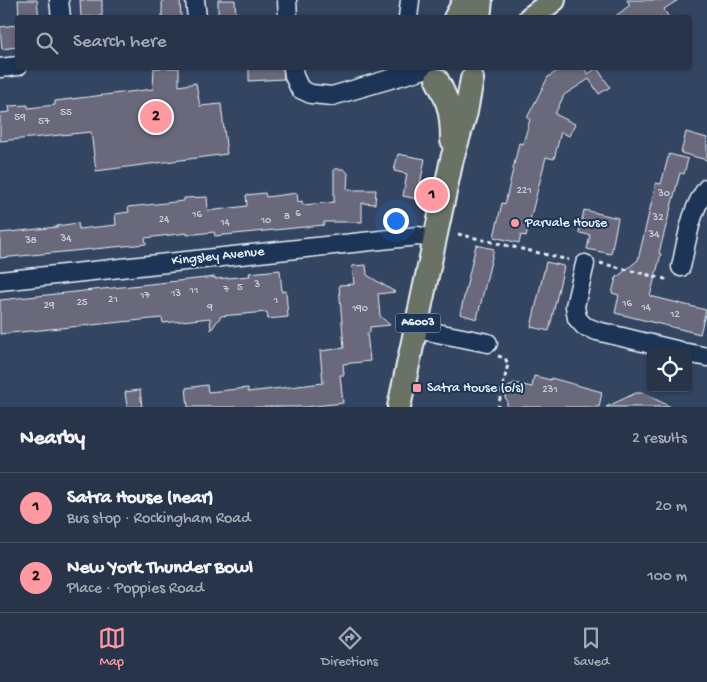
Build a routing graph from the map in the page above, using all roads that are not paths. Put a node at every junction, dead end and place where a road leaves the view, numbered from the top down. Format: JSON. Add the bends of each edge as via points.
{"nodes":[{"id":1,"x":60,"y":0,"type":"edge"},
{"id":2,"x":196,"y":0,"type":"edge"},
{"id":3,"x":287,"y":0,"type":"edge"},
{"id":4,"x":410,"y":0,"type":"edge"},
{"id":5,"x":465,"y":0,"type":"edge"},
{"id":6,"x":481,"y":0,"type":"edge"},
{"id":7,"x":542,"y":8,"type":"edge"},
{"id":8,"x":61,"y":15,"type":"edge"},
{"id":9,"x":196,"y":15,"type":"edge"},
{"id":10,"x":288,"y":15,"type":"edge"},
{"id":11,"x":408,"y":15,"type":"edge"},
{"id":12,"x":457,"y":15,"type":"edge"},
{"id":13,"x":480,"y":15,"type":"edge"},
{"id":14,"x":527,"y":15,"type":"edge"},
{"id":15,"x":15,"y":66,"type":"edge"},
{"id":16,"x":0,"y":68,"type":"edge"},
{"id":17,"x":293,"y":70,"type":"edge"},
{"id":18,"x":431,"y":72,"type":"edge"},
{"id":19,"x":474,"y":73,"type":"edge"},
{"id":20,"x":452,"y":159,"type":"junction"},
{"id":21,"x":707,"y":188,"type":"edge"},
{"id":22,"x":435,"y":239,"type":"junction"},
{"id":23,"x":584,"y":264,"type":"dead end"},
{"id":24,"x":681,"y":267,"type":"dead end"},
{"id":25,"x":0,"y":281,"type":"edge"},
{"id":26,"x":417,"y":329,"type":"junction"},
{"id":27,"x":663,"y":347,"type":"edge"},
{"id":28,"x":493,"y":350,"type":"road end"},
{"id":29,"x":692,"y":354,"type":"edge"},
{"id":30,"x":707,"y":357,"type":"edge"},
{"id":31,"x":399,"y":407,"type":"edge"}],
"edges":[{"from":1,"to":8,"type":"street"},
{"from":2,"to":9,"type":"street"},
{"from":3,"to":10,"type":"street"},
{"from":4,"to":11,"type":"street"},
{"from":5,"to":12,"type":"main road"},
{"from":6,"to":13,"type":"main road"},
{"from":7,"to":14,"type":"main road"},
{"from":15,"to":16,"type":"street"},
{"from":17,"to":18,"type":"street","via":[[300,89],[311,94],[332,96]]},
{"from":18,"to":19,"type":"main road","via":[[445,85],[454,86],[464,84]]},
{"from":18,"to":20,"type":"main road","number":"A6003","via":[[450,110]]},
{"from":19,"to":20,"type":"main road","number":"A6003"},
{"from":20,"to":22,"type":"main road","number":"A6003"},
{"from":21,"to":24,"type":"street","via":[[694,213]]},
{"from":22,"to":25,"type":"street","name":"Kingsley Avenue","via":[[418,236]]},
{"from":22,"to":26,"type":"main road","number":"A6003"},
{"from":23,"to":27,"type":"street","via":[[575,306],[577,318],[584,326]]},
{"from":26,"to":28,"type":"street"},
{"from":26,"to":31,"type":"main road","number":"A6003"},
{"from":29,"to":30,"type":"street"}]}
